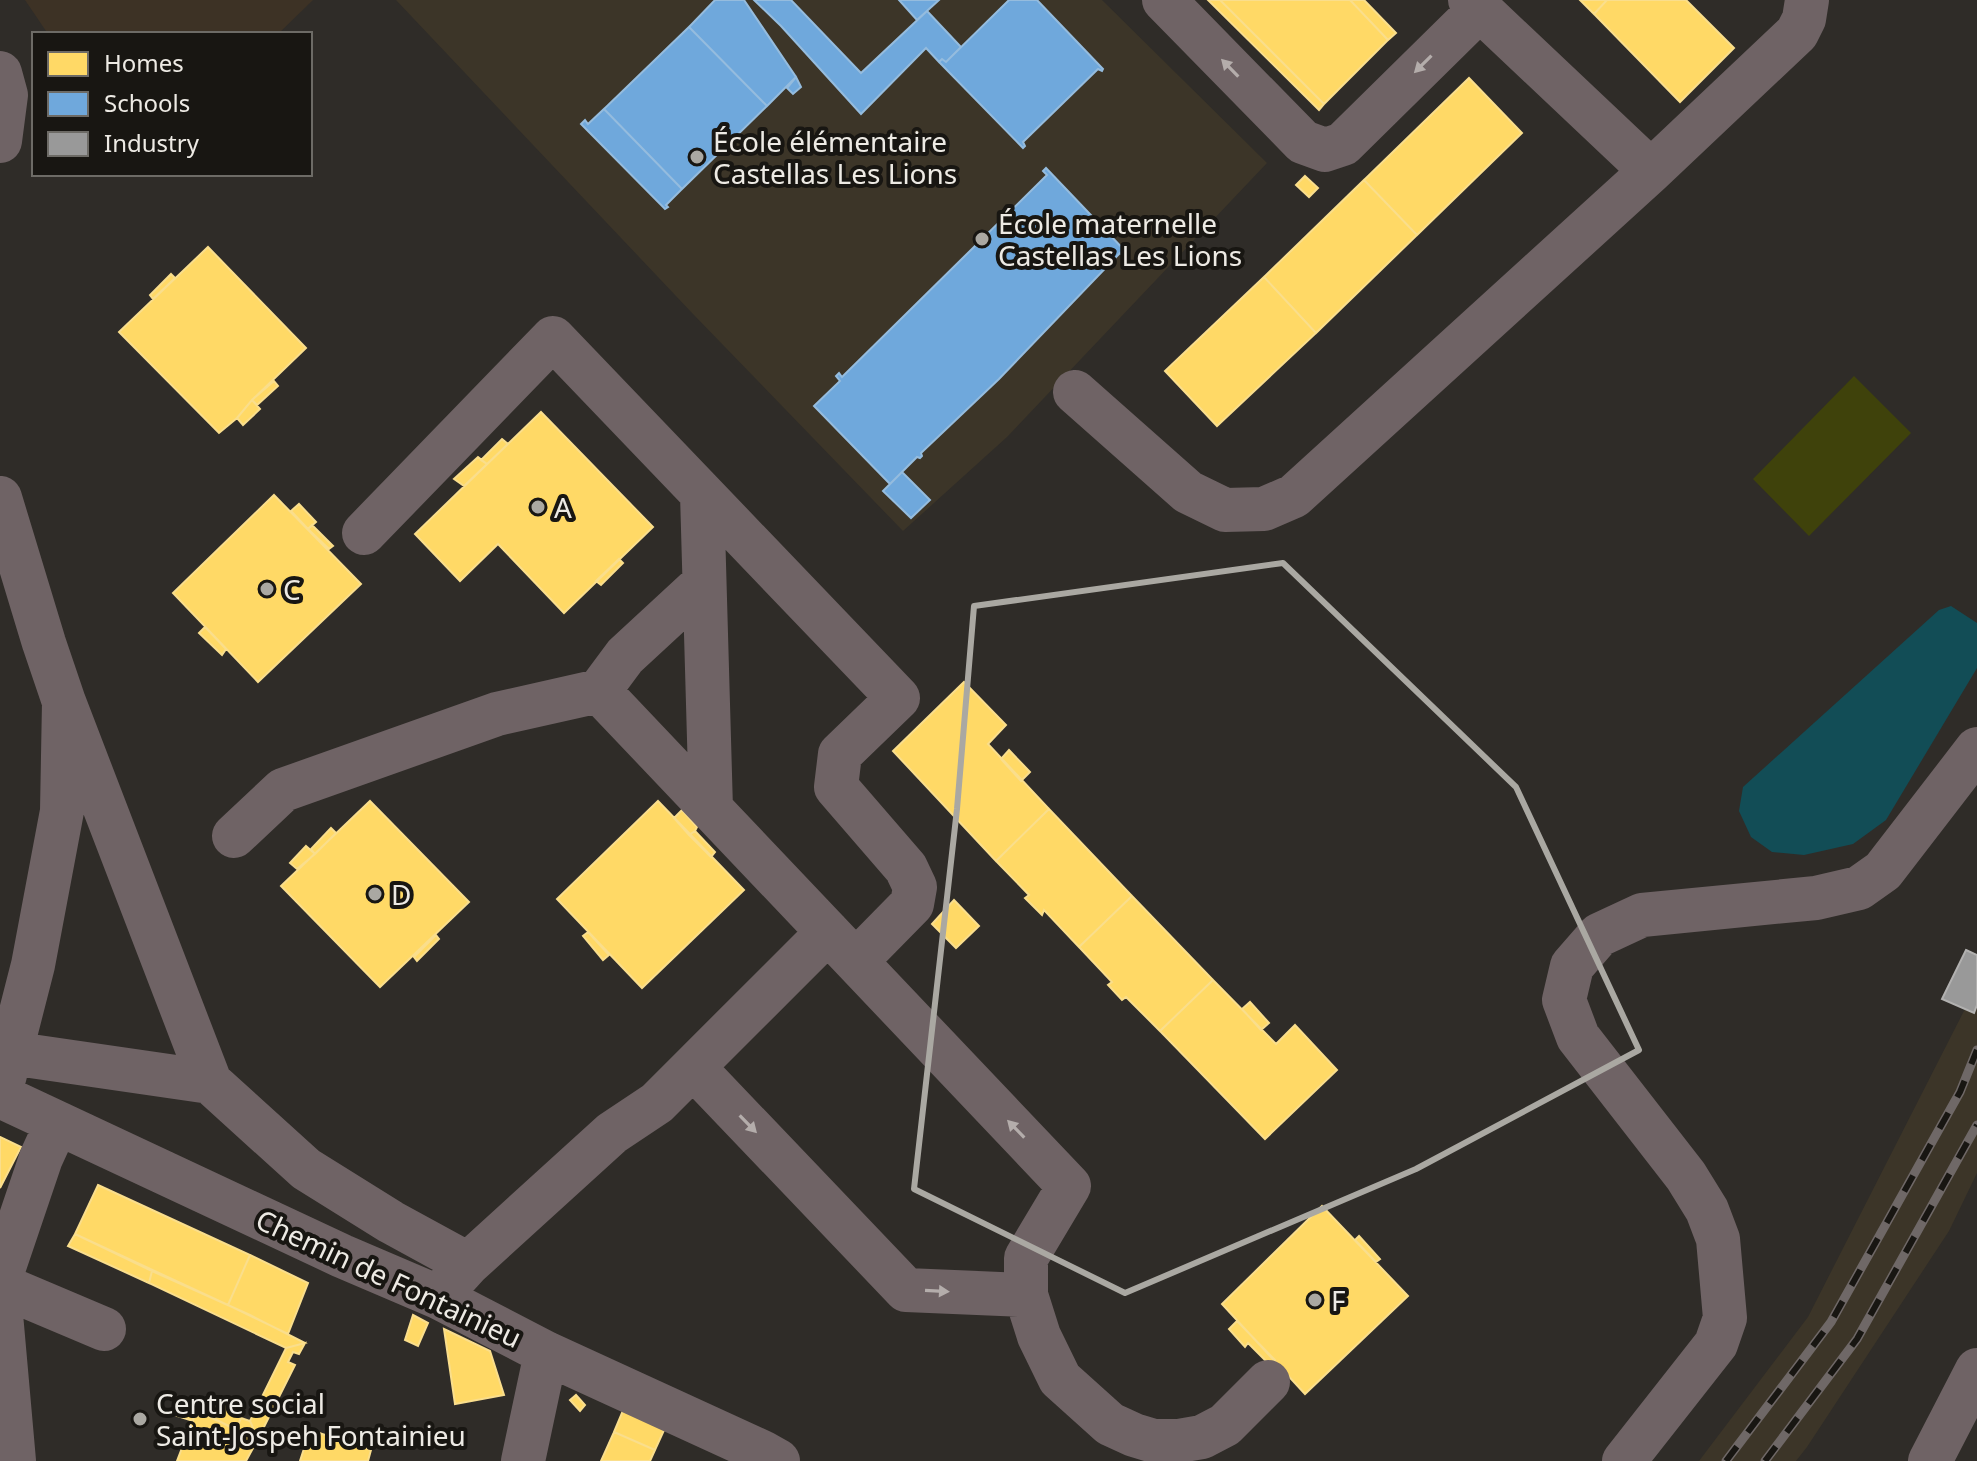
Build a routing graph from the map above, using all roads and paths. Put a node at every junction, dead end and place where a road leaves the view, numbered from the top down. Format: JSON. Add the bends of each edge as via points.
{"nodes":[{"id":1,"x":1164,"y":0,"type":"edge"},
{"id":2,"x":1807,"y":0,"type":"edge"},
{"id":3,"x":1474,"y":5,"type":"edge"},
{"id":4,"x":0,"y":73,"type":"edge"},
{"id":5,"x":0,"y":141,"type":"edge"},
{"id":6,"x":1651,"y":171,"type":"junction"},
{"id":7,"x":1075,"y":392,"type":"dead end"},
{"id":8,"x":702,"y":494,"type":"junction"},
{"id":9,"x":0,"y":498,"type":"edge"},
{"id":10,"x":364,"y":533,"type":"dead end"},
{"id":11,"x":704,"y":583,"type":"junction"},
{"id":12,"x":599,"y":691,"type":"junction"},
{"id":13,"x":64,"y":702,"type":"junction"},
{"id":14,"x":1977,"y":749,"type":"edge"},
{"id":15,"x":711,"y":809,"type":"junction"},
{"id":16,"x":234,"y":836,"type":"dead end"},
{"id":17,"x":832,"y":936,"type":"junction"},
{"id":18,"x":694,"y":1068,"type":"junction"},
{"id":19,"x":3,"y":1081,"type":"edge"},
{"id":20,"x":210,"y":1082,"type":"junction"},
{"id":21,"x":57,"y":1123,"type":"junction"},
{"id":22,"x":612,"y":1133,"type":"junction"},
{"id":23,"x":468,"y":1264,"type":"junction"},
{"id":24,"x":0,"y":1282,"type":"edge"},
{"id":25,"x":1026,"y":1295,"type":"junction"},
{"id":26,"x":438,"y":1297,"type":"junction"},
{"id":27,"x":0,"y":1303,"type":"edge"},
{"id":28,"x":104,"y":1329,"type":"dead end"},
{"id":29,"x":546,"y":1353,"type":"junction"},
{"id":30,"x":1977,"y":1370,"type":"edge"},
{"id":31,"x":1268,"y":1382,"type":"dead end"},
{"id":32,"x":14,"y":1461,"type":"edge"},
{"id":33,"x":523,"y":1461,"type":"edge"},
{"id":34,"x":778,"y":1461,"type":"edge"},
{"id":35,"x":1624,"y":1461,"type":"edge"},
{"id":36,"x":1930,"y":1461,"type":"edge"}],
"edges":[{"from":3,"to":1,"type":"street","one_way":true,"via":[[1343,144],[1325,150],[1303,142]]},
{"from":2,"to":6,"type":"street","via":[[1797,33]]},
{"from":3,"to":6,"type":"street"},
{"from":4,"to":5,"type":"street","via":[[6,95]]},
{"from":6,"to":7,"type":"street","via":[[1294,496],[1264,509],[1225,510],[1188,492]]},
{"from":8,"to":10,"type":"street","via":[[553,338]]},
{"from":8,"to":11,"type":"street"},
{"from":8,"to":17,"type":"street","via":[[898,698],[840,754],[836,787],[906,868],[915,887],[912,904]]},
{"from":9,"to":13,"type":"street"},
{"from":11,"to":12,"type":"street","via":[[625,656]]},
{"from":11,"to":15,"type":"street"},
{"from":12,"to":15,"type":"street"},
{"from":12,"to":16,"type":"street","via":[[497,714],[283,790]]},
{"from":13,"to":19,"type":"street","via":[[62,811],[33,965]]},
{"from":13,"to":20,"type":"street"},
{"from":14,"to":35,"type":"street","via":[[1883,871],[1859,888],[1816,898],[1642,915],[1599,935],[1572,966],[1564,1000],[1578,1037],[1686,1176],[1718,1239],[1725,1318],[1716,1344]]},
{"from":15,"to":17,"type":"street"},
{"from":17,"to":18,"type":"street"},
{"from":17,"to":22,"type":"street","via":[[634,1095]]},
{"from":25,"to":17,"type":"street","one_way":true,"via":[[1026,1258],[1069,1186]]},
{"from":18,"to":22,"type":"street","via":[[657,1103]]},
{"from":18,"to":25,"type":"street","one_way":true,"via":[[906,1290]]},
{"from":19,"to":20,"type":"street"},
{"from":19,"to":21,"type":"street","name":"Chemin de Fontainieu"},
{"from":20,"to":23,"type":"street","via":[[306,1169]]},
{"from":21,"to":24,"type":"street"},
{"from":21,"to":26,"type":"street","name":"Chemin de Fontainieu"},
{"from":22,"to":23,"type":"street"},
{"from":23,"to":26,"type":"street"},
{"from":24,"to":28,"type":"street"},
{"from":25,"to":31,"type":"street","via":[[1060,1379],[1110,1424],[1134,1435],[1154,1441],[1202,1437],[1225,1425]]},
{"from":26,"to":29,"type":"street","name":"Chemin de Fontainieu"},
{"from":27,"to":32,"type":"street"},
{"from":29,"to":33,"type":"street"},
{"from":29,"to":34,"type":"street","name":"Chemin de Fontainieu"},
{"from":30,"to":36,"type":"street"}]}
